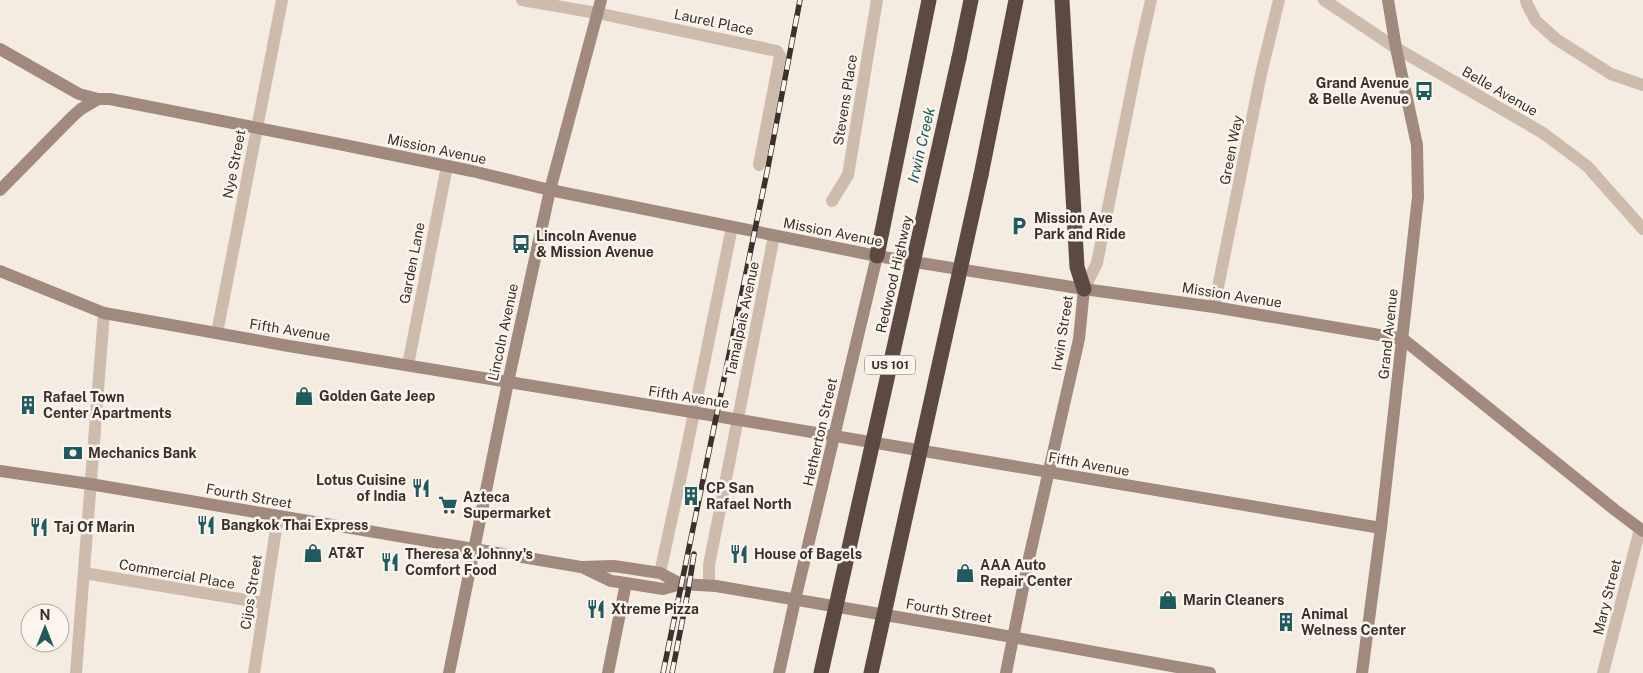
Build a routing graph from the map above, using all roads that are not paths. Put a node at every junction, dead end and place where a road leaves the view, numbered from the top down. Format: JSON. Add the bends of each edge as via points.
{"nodes":[{"id":1,"x":282,"y":0,"type":"edge"},
{"id":2,"x":522,"y":0,"type":"edge"},
{"id":3,"x":601,"y":0,"type":"edge"},
{"id":4,"x":877,"y":0,"type":"edge"},
{"id":5,"x":929,"y":0,"type":"edge"},
{"id":6,"x":972,"y":0,"type":"edge"},
{"id":7,"x":1016,"y":0,"type":"edge"},
{"id":8,"x":1062,"y":0,"type":"edge"},
{"id":9,"x":1152,"y":0,"type":"edge"},
{"id":10,"x":1279,"y":0,"type":"edge"},
{"id":11,"x":1324,"y":0,"type":"edge"},
{"id":12,"x":1388,"y":0,"type":"edge"},
{"id":13,"x":1526,"y":0,"type":"edge"},
{"id":14,"x":597,"y":14,"type":"junction"},
{"id":15,"x":1396,"y":48,"type":"junction"},
{"id":16,"x":0,"y":49,"type":"edge"},
{"id":17,"x":1643,"y":85,"type":"edge"},
{"id":18,"x":98,"y":99,"type":"junction"},
{"id":19,"x":256,"y":127,"type":"junction"},
{"id":20,"x":759,"y":165,"type":"dead end"},
{"id":21,"x":447,"y":166,"type":"junction"},
{"id":22,"x":0,"y":190,"type":"edge"},
{"id":23,"x":550,"y":190,"type":"junction"},
{"id":24,"x":832,"y":201,"type":"dead end"},
{"id":25,"x":732,"y":227,"type":"junction"},
{"id":26,"x":1643,"y":229,"type":"edge"},
{"id":27,"x":774,"y":236,"type":"junction"},
{"id":28,"x":877,"y":256,"type":"junction"},
{"id":29,"x":0,"y":271,"type":"edge"},
{"id":30,"x":1084,"y":289,"type":"junction"},
{"id":31,"x":1214,"y":307,"type":"junction"},
{"id":32,"x":104,"y":313,"type":"junction"},
{"id":33,"x":217,"y":333,"type":"junction"},
{"id":34,"x":1403,"y":339,"type":"junction"},
{"id":35,"x":408,"y":365,"type":"junction"},
{"id":36,"x":508,"y":382,"type":"junction"},
{"id":37,"x":693,"y":413,"type":"junction"},
{"id":38,"x":737,"y":420,"type":"junction"},
{"id":39,"x":834,"y":436,"type":"junction"},
{"id":40,"x":0,"y":472,"type":"edge"},
{"id":41,"x":1049,"y":472,"type":"junction"},
{"id":42,"x":90,"y":484,"type":"junction"},
{"id":43,"x":278,"y":516,"type":"junction"},
{"id":44,"x":1381,"y":528,"type":"junction"},
{"id":45,"x":1641,"y":530,"type":"edge"},
{"id":46,"x":474,"y":549,"type":"junction"},
{"id":47,"x":581,"y":567,"type":"junction"},
{"id":48,"x":84,"y":573,"type":"junction"},
{"id":49,"x":660,"y":573,"type":"junction"},
{"id":50,"x":626,"y":584,"type":"junction"},
{"id":51,"x":681,"y":584,"type":"junction"},
{"id":52,"x":709,"y":585,"type":"junction"},
{"id":53,"x":795,"y":600,"type":"junction"},
{"id":54,"x":264,"y":603,"type":"junction"},
{"id":55,"x":1012,"y":638,"type":"junction"},
{"id":56,"x":76,"y":673,"type":"edge"},
{"id":57,"x":254,"y":673,"type":"edge"},
{"id":58,"x":449,"y":673,"type":"edge"},
{"id":59,"x":608,"y":673,"type":"edge"},
{"id":60,"x":779,"y":673,"type":"edge"},
{"id":61,"x":822,"y":673,"type":"edge"},
{"id":62,"x":871,"y":673,"type":"edge"},
{"id":63,"x":1006,"y":673,"type":"edge"},
{"id":64,"x":1210,"y":673,"type":"edge"},
{"id":65,"x":1362,"y":673,"type":"edge"},
{"id":66,"x":1603,"y":673,"type":"edge"}],
"edges":[{"from":1,"to":19,"type":"street","name":"Nye Street"},
{"from":2,"to":14,"type":"street","name":"Laurel Place"},
{"from":3,"to":14,"type":"street","name":"Lincoln Avenue"},
{"from":4,"to":24,"type":"street","name":"Stevens Place","via":[[848,174]]},
{"from":5,"to":28,"type":"highway"},
{"from":6,"to":61,"type":"highway","name":"Redwood Highway","number":"US 101","bridge":true},
{"from":7,"to":62,"type":"highway","bridge":true,"via":[[981,175]]},
{"from":8,"to":30,"type":"highway","via":[[1077,267]]},
{"from":9,"to":30,"type":"street","name":"Irwin Street","via":[[1097,263]]},
{"from":10,"to":31,"type":"street","name":"Green Way"},
{"from":11,"to":15,"type":"street","name":"Belle Avenue"},
{"from":12,"to":15,"type":"street","name":"Grand Avenue"},
{"from":13,"to":17,"type":"street","via":[[1536,21],[1556,39],[1611,74]]},
{"from":14,"to":20,"type":"street","name":"Laurel Place","via":[[777,51],[780,56]]},
{"from":14,"to":23,"type":"street","name":"Lincoln Avenue"},
{"from":15,"to":26,"type":"street","name":"Belle Avenue","via":[[1543,133],[1587,166]]},
{"from":15,"to":34,"type":"street","name":"Grand Avenue","via":[[1417,144],[1418,180]]},
{"from":16,"to":18,"type":"street","name":"Mission Avenue","via":[[68,89]]},
{"from":18,"to":19,"type":"street","name":"Mission Avenue","via":[[110,98]]},
{"from":18,"to":22,"type":"street","via":[[80,109]]},
{"from":19,"to":21,"type":"street","name":"Mission Avenue"},
{"from":19,"to":33,"type":"street","name":"Nye Street"},
{"from":21,"to":23,"type":"street","name":"Mission Avenue"},
{"from":21,"to":35,"type":"street","name":"Garden Lane"},
{"from":23,"to":25,"type":"street","name":"Mission Avenue"},
{"from":23,"to":36,"type":"street","name":"Lincoln Avenue"},
{"from":25,"to":27,"type":"street","name":"Mission Avenue"},
{"from":25,"to":37,"type":"street","name":"Tamalpais Avenue"},
{"from":27,"to":28,"type":"street","name":"Mission Avenue"},
{"from":27,"to":38,"type":"street","name":"Tamalpais Avenue"},
{"from":28,"to":30,"type":"street","name":"Mission Avenue"},
{"from":28,"to":39,"type":"street","name":"Hetherton Street"},
{"from":29,"to":32,"type":"street","name":"Fifth Avenue"},
{"from":30,"to":31,"type":"street","name":"Mission Avenue"},
{"from":30,"to":41,"type":"street","name":"Irwin Street","via":[[1079,339]]},
{"from":31,"to":34,"type":"street","name":"Mission Avenue"},
{"from":32,"to":33,"type":"street","name":"Fifth Avenue"},
{"from":32,"to":42,"type":"street"},
{"from":33,"to":35,"type":"street","name":"Fifth Avenue"},
{"from":34,"to":44,"type":"street","name":"Grand Avenue"},
{"from":34,"to":45,"type":"street","name":"Mission Avenue"},
{"from":35,"to":36,"type":"street","name":"Fifth Avenue"},
{"from":36,"to":37,"type":"street","name":"Fifth Avenue"},
{"from":36,"to":46,"type":"street","name":"Lincoln Avenue"},
{"from":37,"to":38,"type":"street","name":"Fifth Avenue"},
{"from":37,"to":49,"type":"street","name":"Tamalpais Avenue"},
{"from":38,"to":39,"type":"street","name":"Fifth Avenue"},
{"from":38,"to":52,"type":"street","name":"Tamalpais Avenue","via":[[708,565]]},
{"from":39,"to":41,"type":"street","name":"Fifth Avenue"},
{"from":39,"to":53,"type":"street","name":"Hetherton Street"},
{"from":40,"to":42,"type":"street","name":"Fourth Street"},
{"from":41,"to":44,"type":"street","name":"Fifth Avenue"},
{"from":41,"to":55,"type":"street","name":"Irwin Street"},
{"from":42,"to":43,"type":"street","name":"Fourth Street"},
{"from":42,"to":48,"type":"street"},
{"from":43,"to":46,"type":"street","name":"Fourth Street"},
{"from":43,"to":54,"type":"street","name":"Cijos Street"},
{"from":44,"to":65,"type":"street","name":"Grand Avenue"},
{"from":45,"to":66,"type":"street","name":"Mary Street"},
{"from":46,"to":47,"type":"street","name":"Fourth Street"},
{"from":46,"to":58,"type":"street","name":"Lincoln Avenue"},
{"from":47,"to":49,"type":"street","name":"Fourth Street","via":[[614,566]]},
{"from":47,"to":50,"type":"street","name":"Fourth Street"},
{"from":48,"to":54,"type":"street","name":"Commercial Place"},
{"from":48,"to":56,"type":"street"},
{"from":49,"to":51,"type":"street","name":"Fourth Street"},
{"from":50,"to":51,"type":"street","name":"Fourth Street","via":[[663,589]]},
{"from":50,"to":59,"type":"street"},
{"from":51,"to":52,"type":"street","name":"Fourth Street"},
{"from":52,"to":53,"type":"street","name":"Fourth Street"},
{"from":53,"to":55,"type":"street","name":"Fourth Street"},
{"from":53,"to":60,"type":"street","name":"Hetherton Street"},
{"from":54,"to":57,"type":"street","name":"Cijos Street"},
{"from":55,"to":63,"type":"street","name":"Irwin Street"},
{"from":55,"to":64,"type":"street","name":"Fourth Street"}]}
